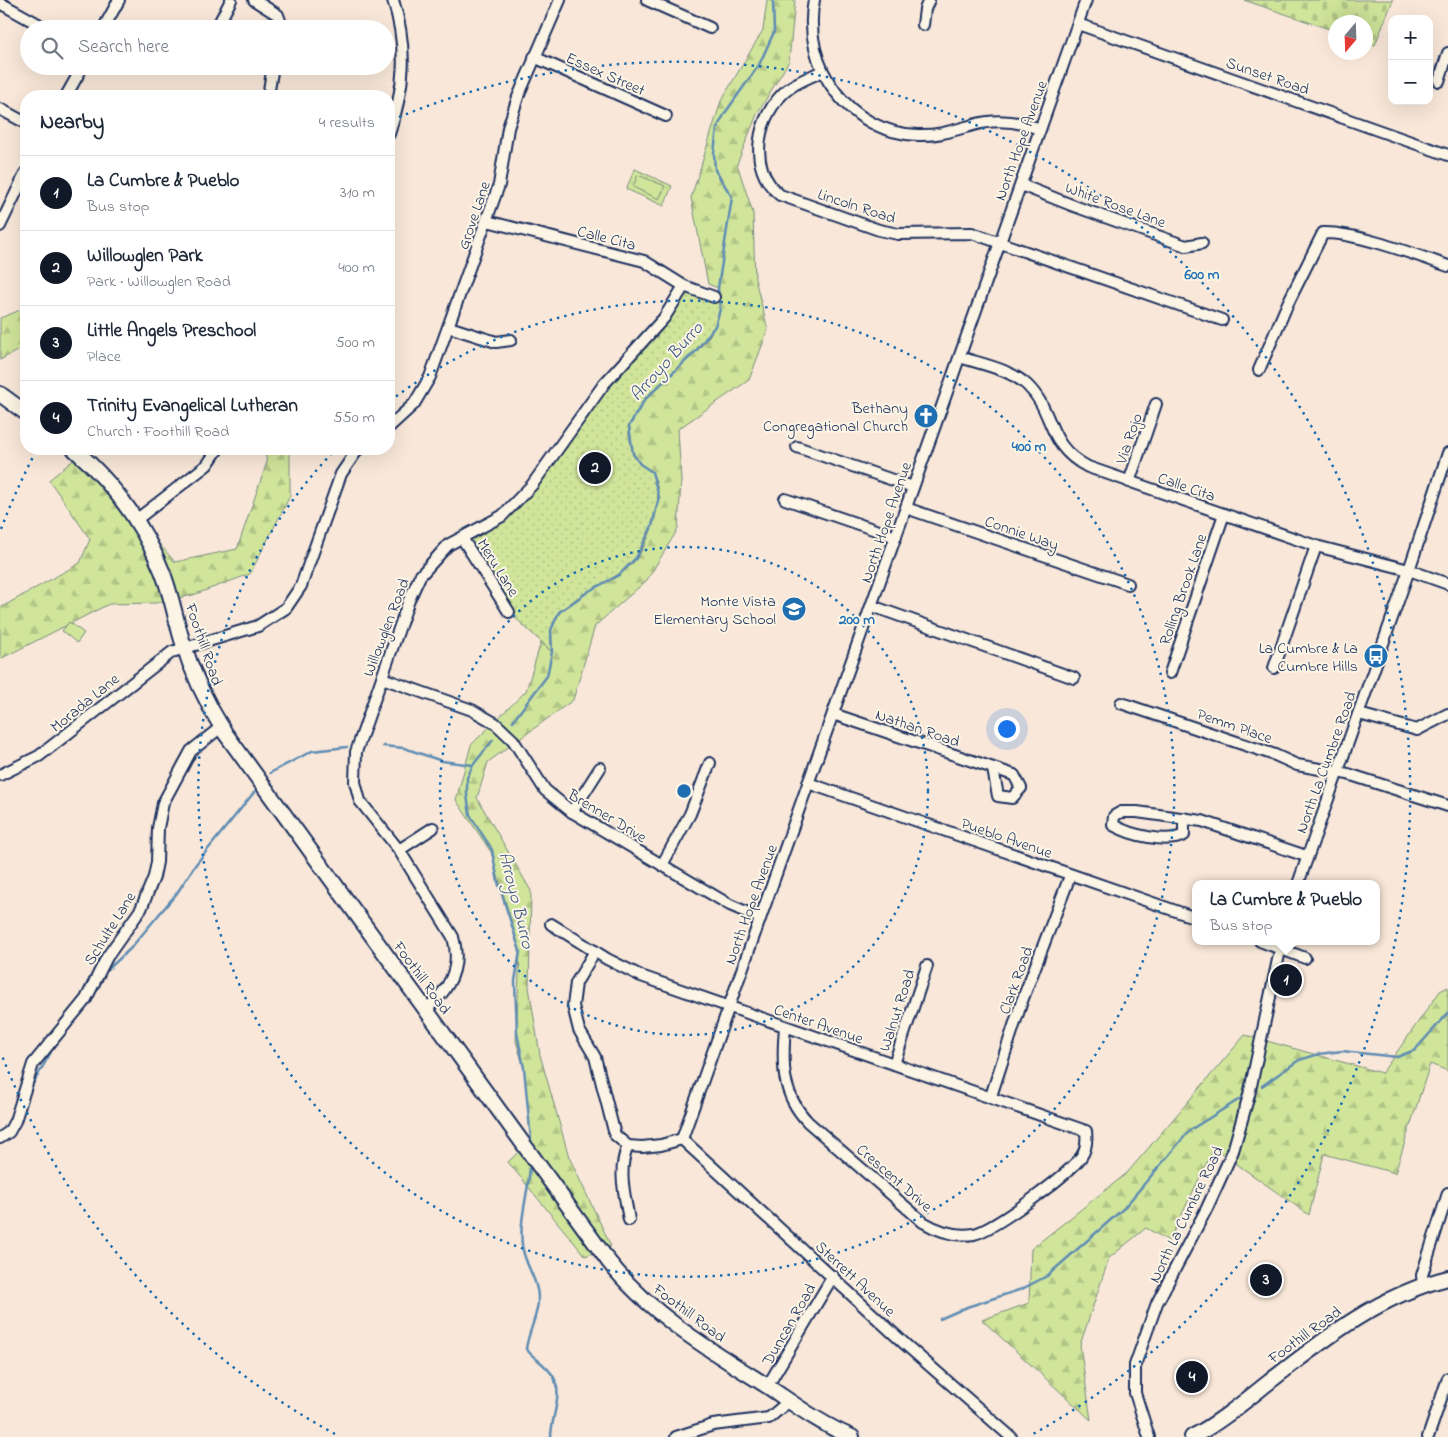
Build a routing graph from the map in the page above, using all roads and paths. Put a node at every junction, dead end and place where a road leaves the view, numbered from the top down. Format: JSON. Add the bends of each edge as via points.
{"nodes":[{"id":1,"x":119,"y":0,"type":"edge"},
{"id":2,"x":231,"y":0,"type":"edge"},
{"id":3,"x":254,"y":0,"type":"edge"},
{"id":4,"x":393,"y":0,"type":"edge"},
{"id":5,"x":560,"y":0,"type":"edge"},
{"id":6,"x":647,"y":0,"type":"edge"},
{"id":7,"x":814,"y":0,"type":"edge"},
{"id":8,"x":929,"y":0,"type":"edge"},
{"id":9,"x":1086,"y":0,"type":"edge"},
{"id":10,"x":0,"y":3,"type":"edge"},
{"id":11,"x":31,"y":20,"type":"edge"},
{"id":12,"x":108,"y":20,"type":"edge"},
{"id":13,"x":221,"y":20,"type":"edge"},
{"id":14,"x":280,"y":20,"type":"edge"},
{"id":15,"x":1078,"y":24,"type":"junction"},
{"id":16,"x":923,"y":25,"type":"dead end"},
{"id":17,"x":710,"y":28,"type":"dead end"},
{"id":18,"x":1448,"y":53,"type":"edge"},
{"id":19,"x":534,"y":57,"type":"junction"},
{"id":20,"x":822,"y":71,"type":"junction"},
{"id":21,"x":78,"y":75,"type":"edge"},
{"id":22,"x":272,"y":75,"type":"edge"},
{"id":23,"x":1439,"y":81,"type":"dead end"},
{"id":24,"x":69,"y":90,"type":"edge"},
{"id":25,"x":269,"y":90,"type":"edge"},
{"id":26,"x":0,"y":109,"type":"edge"},
{"id":27,"x":395,"y":115,"type":"edge"},
{"id":28,"x":666,"y":116,"type":"dead end"},
{"id":29,"x":20,"y":120,"type":"edge"},
{"id":30,"x":1040,"y":129,"type":"junction"},
{"id":31,"x":1448,"y":155,"type":"edge"},
{"id":32,"x":20,"y":184,"type":"edge"},
{"id":33,"x":1021,"y":184,"type":"junction"},
{"id":34,"x":487,"y":221,"type":"junction"},
{"id":35,"x":0,"y":226,"type":"edge"},
{"id":36,"x":1000,"y":242,"type":"junction"},
{"id":37,"x":1202,"y":244,"type":"dead end"},
{"id":38,"x":1448,"y":266,"type":"edge"},
{"id":39,"x":684,"y":286,"type":"junction"},
{"id":40,"x":714,"y":297,"type":"dead end"},
{"id":41,"x":1222,"y":320,"type":"dead end"},
{"id":42,"x":450,"y":328,"type":"junction"},
{"id":43,"x":511,"y":340,"type":"dead end"},
{"id":44,"x":960,"y":356,"type":"junction"},
{"id":45,"x":1259,"y":370,"type":"dead end"},
{"id":46,"x":0,"y":394,"type":"edge"},
{"id":47,"x":1156,"y":404,"type":"dead end"},
{"id":48,"x":20,"y":409,"type":"edge"},
{"id":49,"x":395,"y":422,"type":"edge"},
{"id":50,"x":796,"y":446,"type":"dead end"},
{"id":51,"x":1448,"y":453,"type":"edge"},
{"id":52,"x":80,"y":455,"type":"edge"},
{"id":53,"x":214,"y":455,"type":"edge"},
{"id":54,"x":354,"y":455,"type":"edge"},
{"id":55,"x":1129,"y":482,"type":"junction"},
{"id":56,"x":913,"y":487,"type":"junction"},
{"id":57,"x":785,"y":499,"type":"dead end"},
{"id":58,"x":906,"y":508,"type":"junction"},
{"id":59,"x":1224,"y":514,"type":"junction"},
{"id":60,"x":136,"y":520,"type":"junction"},
{"id":61,"x":896,"y":537,"type":"junction"},
{"id":62,"x":462,"y":538,"type":"junction"},
{"id":63,"x":1316,"y":546,"type":"junction"},
{"id":64,"x":1410,"y":570,"type":"junction"},
{"id":65,"x":1128,"y":584,"type":"dead end"},
{"id":66,"x":1448,"y":584,"type":"edge"},
{"id":67,"x":872,"y":606,"type":"junction"},
{"id":68,"x":510,"y":612,"type":"dead end"},
{"id":69,"x":184,"y":647,"type":"junction"},
{"id":70,"x":1274,"y":668,"type":"dead end"},
{"id":71,"x":1170,"y":673,"type":"dead end"},
{"id":72,"x":382,"y":678,"type":"junction"},
{"id":73,"x":1074,"y":678,"type":"dead end"},
{"id":74,"x":1121,"y":703,"type":"dead end"},
{"id":75,"x":833,"y":714,"type":"junction"},
{"id":76,"x":1359,"y":714,"type":"junction"},
{"id":77,"x":1448,"y":714,"type":"edge"},
{"id":78,"x":221,"y":727,"type":"junction"},
{"id":79,"x":710,"y":763,"type":"dead end"},
{"id":80,"x":600,"y":768,"type":"dead end"},
{"id":81,"x":993,"y":769,"type":"dead end"},
{"id":82,"x":1339,"y":772,"type":"junction"},
{"id":83,"x":0,"y":775,"type":"edge"},
{"id":84,"x":808,"y":783,"type":"junction"},
{"id":85,"x":1448,"y":806,"type":"edge"},
{"id":86,"x":572,"y":812,"type":"junction"},
{"id":87,"x":1184,"y":818,"type":"junction"},
{"id":88,"x":433,"y":828,"type":"dead end"},
{"id":89,"x":399,"y":850,"type":"junction"},
{"id":90,"x":1306,"y":856,"type":"junction"},
{"id":91,"x":662,"y":865,"type":"junction"},
{"id":92,"x":1070,"y":876,"type":"junction"},
{"id":93,"x":1299,"y":880,"type":"edge"},
{"id":94,"x":1192,"y":917,"type":"edge"},
{"id":95,"x":760,"y":918,"type":"junction"},
{"id":96,"x":551,"y":924,"type":"dead end"},
{"id":97,"x":1281,"y":945,"type":"edge"},
{"id":98,"x":595,"y":951,"type":"junction"},
{"id":99,"x":1305,"y":958,"type":"dead end"},
{"id":100,"x":927,"y":966,"type":"dead end"},
{"id":101,"x":729,"y":1007,"type":"junction"},
{"id":102,"x":425,"y":1010,"type":"junction"},
{"id":103,"x":785,"y":1027,"type":"junction"},
{"id":104,"x":894,"y":1064,"type":"junction"},
{"id":105,"x":991,"y":1096,"type":"junction"},
{"id":106,"x":1086,"y":1131,"type":"joint"},
{"id":107,"x":0,"y":1138,"type":"edge"},
{"id":108,"x":682,"y":1139,"type":"junction"},
{"id":109,"x":628,"y":1146,"type":"junction"},
{"id":110,"x":1448,"y":1193,"type":"edge"},
{"id":111,"x":629,"y":1220,"type":"dead end"},
{"id":112,"x":833,"y":1276,"type":"junction"},
{"id":113,"x":1448,"y":1278,"type":"edge"},
{"id":114,"x":1423,"y":1286,"type":"junction"},
{"id":115,"x":1448,"y":1378,"type":"edge"},
{"id":116,"x":767,"y":1387,"type":"junction"},
{"id":117,"x":789,"y":1401,"type":"junction"},
{"id":118,"x":845,"y":1436,"type":"edge"},
{"id":119,"x":676,"y":1437,"type":"edge"},
{"id":120,"x":1011,"y":1437,"type":"edge"},
{"id":121,"x":1149,"y":1437,"type":"edge"},
{"id":122,"x":1192,"y":1437,"type":"edge"},
{"id":123,"x":1428,"y":1437,"type":"edge"}],
"edges":[{"from":1,"to":12,"type":"street"},
{"from":2,"to":13,"type":"street"},
{"from":3,"to":14,"type":"street","via":[[278,15]]},
{"from":4,"to":27,"type":"street","via":[[402,34],[404,69]]},
{"from":5,"to":19,"type":"street","name":"Grove Lane"},
{"from":6,"to":17,"type":"street"},
{"from":7,"to":20,"type":"street","via":[[813,40]]},
{"from":8,"to":16,"type":"street"},
{"from":9,"to":15,"type":"street","name":"North Hope Avenue"},
{"from":10,"to":11,"type":"street"},
{"from":15,"to":30,"type":"street","name":"North Hope Avenue"},
{"from":15,"to":31,"type":"street","name":"Sunset Road"},
{"from":18,"to":23,"type":"street"},
{"from":19,"to":28,"type":"street","name":"Essex Street"},
{"from":19,"to":34,"type":"street","name":"Grove Lane","via":[[512,113],[503,171]]},
{"from":20,"to":30,"type":"street","via":[[849,107],[875,125],[896,132],[933,135],[974,124],[1005,121],[1021,122]]},
{"from":20,"to":36,"type":"street","name":"Lincoln Road","via":[[788,89],[764,121],[760,162],[764,176],[774,190],[784,197],[879,230],[909,235],[960,232]]},
{"from":21,"to":24,"type":"street"},
{"from":22,"to":25,"type":"street"},
{"from":26,"to":29,"type":"street"},
{"from":30,"to":33,"type":"street","name":"North Hope Avenue"},
{"from":32,"to":35,"type":"street"},
{"from":33,"to":36,"type":"street","name":"North Hope Avenue"},
{"from":33,"to":37,"type":"street","name":"White Rose Lane","via":[[1186,246]]},
{"from":34,"to":39,"type":"street","name":"Calle Cita","via":[[644,261]]},
{"from":34,"to":42,"type":"street","name":"Grove Lane"},
{"from":36,"to":41,"type":"street","name":"Lincoln Road"},
{"from":36,"to":44,"type":"street","name":"North Hope Avenue"},
{"from":38,"to":45,"type":"street","via":[[1336,233],[1323,233]]},
{"from":39,"to":40,"type":"street","name":"Calle Cita"},
{"from":39,"to":62,"type":"street","name":"Willowglen Road","via":[[664,318],[604,384],[532,485],[502,516]]},
{"from":42,"to":43,"type":"street","via":[[496,342]]},
{"from":42,"to":49,"type":"street","name":"Grove Lane","via":[[424,389]]},
{"from":44,"to":55,"type":"street","name":"Calle Cita","via":[[1020,380],[1035,394],[1056,440],[1071,458]]},
{"from":44,"to":56,"type":"street","name":"North Hope Avenue"},
{"from":46,"to":48,"type":"main road"},
{"from":47,"to":55,"type":"street","name":"Via Rojo"},
{"from":50,"to":56,"type":"street"},
{"from":51,"to":64,"type":"street","name":"North La Cumbre Road"},
{"from":52,"to":60,"type":"main road","name":"Foothill Road","via":[[112,486]]},
{"from":53,"to":60,"type":"street","via":[[207,465]]},
{"from":54,"to":69,"type":"street","via":[[341,474],[301,586],[286,608],[258,626]]},
{"from":55,"to":59,"type":"street","name":"Calle Cita"},
{"from":56,"to":58,"type":"street","name":"North Hope Avenue"},
{"from":57,"to":61,"type":"street"},
{"from":58,"to":61,"type":"street","name":"North Hope Avenue"},
{"from":58,"to":65,"type":"street","name":"Connie Way"},
{"from":59,"to":63,"type":"street","name":"Calle Cita"},
{"from":59,"to":71,"type":"street","name":"Rolling Brook Lane"},
{"from":60,"to":69,"type":"main road","name":"Foothill Road","via":[[163,573]]},
{"from":61,"to":67,"type":"street","name":"North Hope Avenue"},
{"from":62,"to":68,"type":"street","name":"Meru Lane"},
{"from":62,"to":72,"type":"street","name":"Willowglen Road","via":[[448,546],[420,576]]},
{"from":63,"to":64,"type":"street","name":"Calle Cita"},
{"from":63,"to":70,"type":"street"},
{"from":64,"to":66,"type":"street","name":"Calle Cita"},
{"from":64,"to":76,"type":"street","name":"North La Cumbre Road"},
{"from":67,"to":73,"type":"street"},
{"from":67,"to":75,"type":"street","name":"North Hope Avenue"},
{"from":69,"to":78,"type":"main road","name":"Foothill Road"},
{"from":69,"to":83,"type":"street","name":"Morada Lane","via":[[172,652],[40,756]]},
{"from":72,"to":86,"type":"street","name":"Brenner Drive","via":[[472,710],[495,723],[513,740],[545,790]]},
{"from":72,"to":89,"type":"street","name":"Willowglen Road","via":[[356,752],[354,782],[365,809]]},
{"from":74,"to":82,"type":"street","name":"Pemm Place","via":[[1298,765]]},
{"from":75,"to":81,"type":"street","name":"Nathan Road"},
{"from":75,"to":84,"type":"street","name":"North Hope Avenue"},
{"from":76,"to":77,"type":"street","via":[[1417,730]]},
{"from":76,"to":82,"type":"street","name":"North La Cumbre Road"},
{"from":78,"to":102,"type":"main road","name":"Foothill Road"},
{"from":78,"to":107,"type":"street","name":"Schulte Lane","via":[[191,751],[163,803],[157,862],[141,909],[107,957],[86,999],[33,1064],[15,1121],[9,1132]]},
{"from":79,"to":91,"type":"street","via":[[690,814]]},
{"from":80,"to":86,"type":"street"},
{"from":82,"to":85,"type":"street","name":"Pemm Place"},
{"from":82,"to":90,"type":"street","name":"North La Cumbre Road"},
{"from":84,"to":92,"type":"street","name":"Pueblo Avenue"},
{"from":84,"to":95,"type":"street","name":"North Hope Avenue"},
{"from":86,"to":91,"type":"street","name":"Brenner Drive"},
{"from":87,"to":87,"type":"street","via":[[1121,812],[1114,816],[1113,825],[1127,833],[1175,840],[1184,835]]},
{"from":87,"to":90,"type":"street","via":[[1218,825]]},
{"from":88,"to":89,"type":"street"},
{"from":89,"to":102,"type":"street","name":"Willowglen Road","via":[[453,937],[457,953],[455,971],[448,987]]},
{"from":90,"to":93,"type":"street","name":"North La Cumbre Road"},
{"from":91,"to":95,"type":"street","name":"Brenner Drive","via":[[730,905]]},
{"from":92,"to":94,"type":"street","name":"Pueblo Avenue"},
{"from":92,"to":105,"type":"street","name":"Clark Road","via":[[1022,1001]]},
{"from":95,"to":101,"type":"street","name":"North Hope Avenue"},
{"from":96,"to":98,"type":"street","name":"Center Avenue"},
{"from":97,"to":99,"type":"street"},
{"from":97,"to":121,"type":"street","name":"North La Cumbre Road","via":[[1249,1096],[1233,1150],[1207,1208],[1157,1303],[1136,1359],[1135,1394]]},
{"from":98,"to":101,"type":"street","name":"Center Avenue","via":[[641,976]]},
{"from":98,"to":109,"type":"street","via":[[576,983],[575,1016],[579,1030],[595,1057],[615,1135]]},
{"from":100,"to":104,"type":"street","name":"Walnut Road"},
{"from":101,"to":103,"type":"street","name":"Center Avenue"},
{"from":101,"to":108,"type":"street","name":"North Hope Avenue"},
{"from":102,"to":116,"type":"main road","name":"Foothill Road","via":[[620,1276],[666,1320]]},
{"from":103,"to":104,"type":"street","name":"Center Avenue"},
{"from":103,"to":106,"type":"street","name":"Crescent Drive","via":[[783,1074],[797,1108],[808,1122],[923,1222],[941,1231],[963,1235],[987,1230],[1056,1180],[1081,1157],[1087,1141]]},
{"from":104,"to":105,"type":"street","name":"Center Avenue"},
{"from":105,"to":106,"type":"street","name":"Center Avenue"},
{"from":108,"to":109,"type":"street","via":[[661,1145]]},
{"from":108,"to":112,"type":"street","name":"Sterrett Avenue"},
{"from":109,"to":111,"type":"street","via":[[621,1172]]},
{"from":110,"to":114,"type":"street","via":[[1422,1276]]},
{"from":112,"to":116,"type":"street","name":"Duncan Road"},
{"from":112,"to":120,"type":"street","name":"Sterrett Avenue"},
{"from":113,"to":114,"type":"main road","name":"Foothill Road"},
{"from":114,"to":122,"type":"main road","name":"Foothill Road","via":[[1396,1295],[1364,1312],[1238,1407]]},
{"from":115,"to":123,"type":"street"},
{"from":116,"to":117,"type":"main road","name":"Foothill Road"},
{"from":117,"to":118,"type":"main road","name":"Foothill Road"},
{"from":117,"to":119,"type":"street","via":[[768,1418],[713,1425]]}]}
